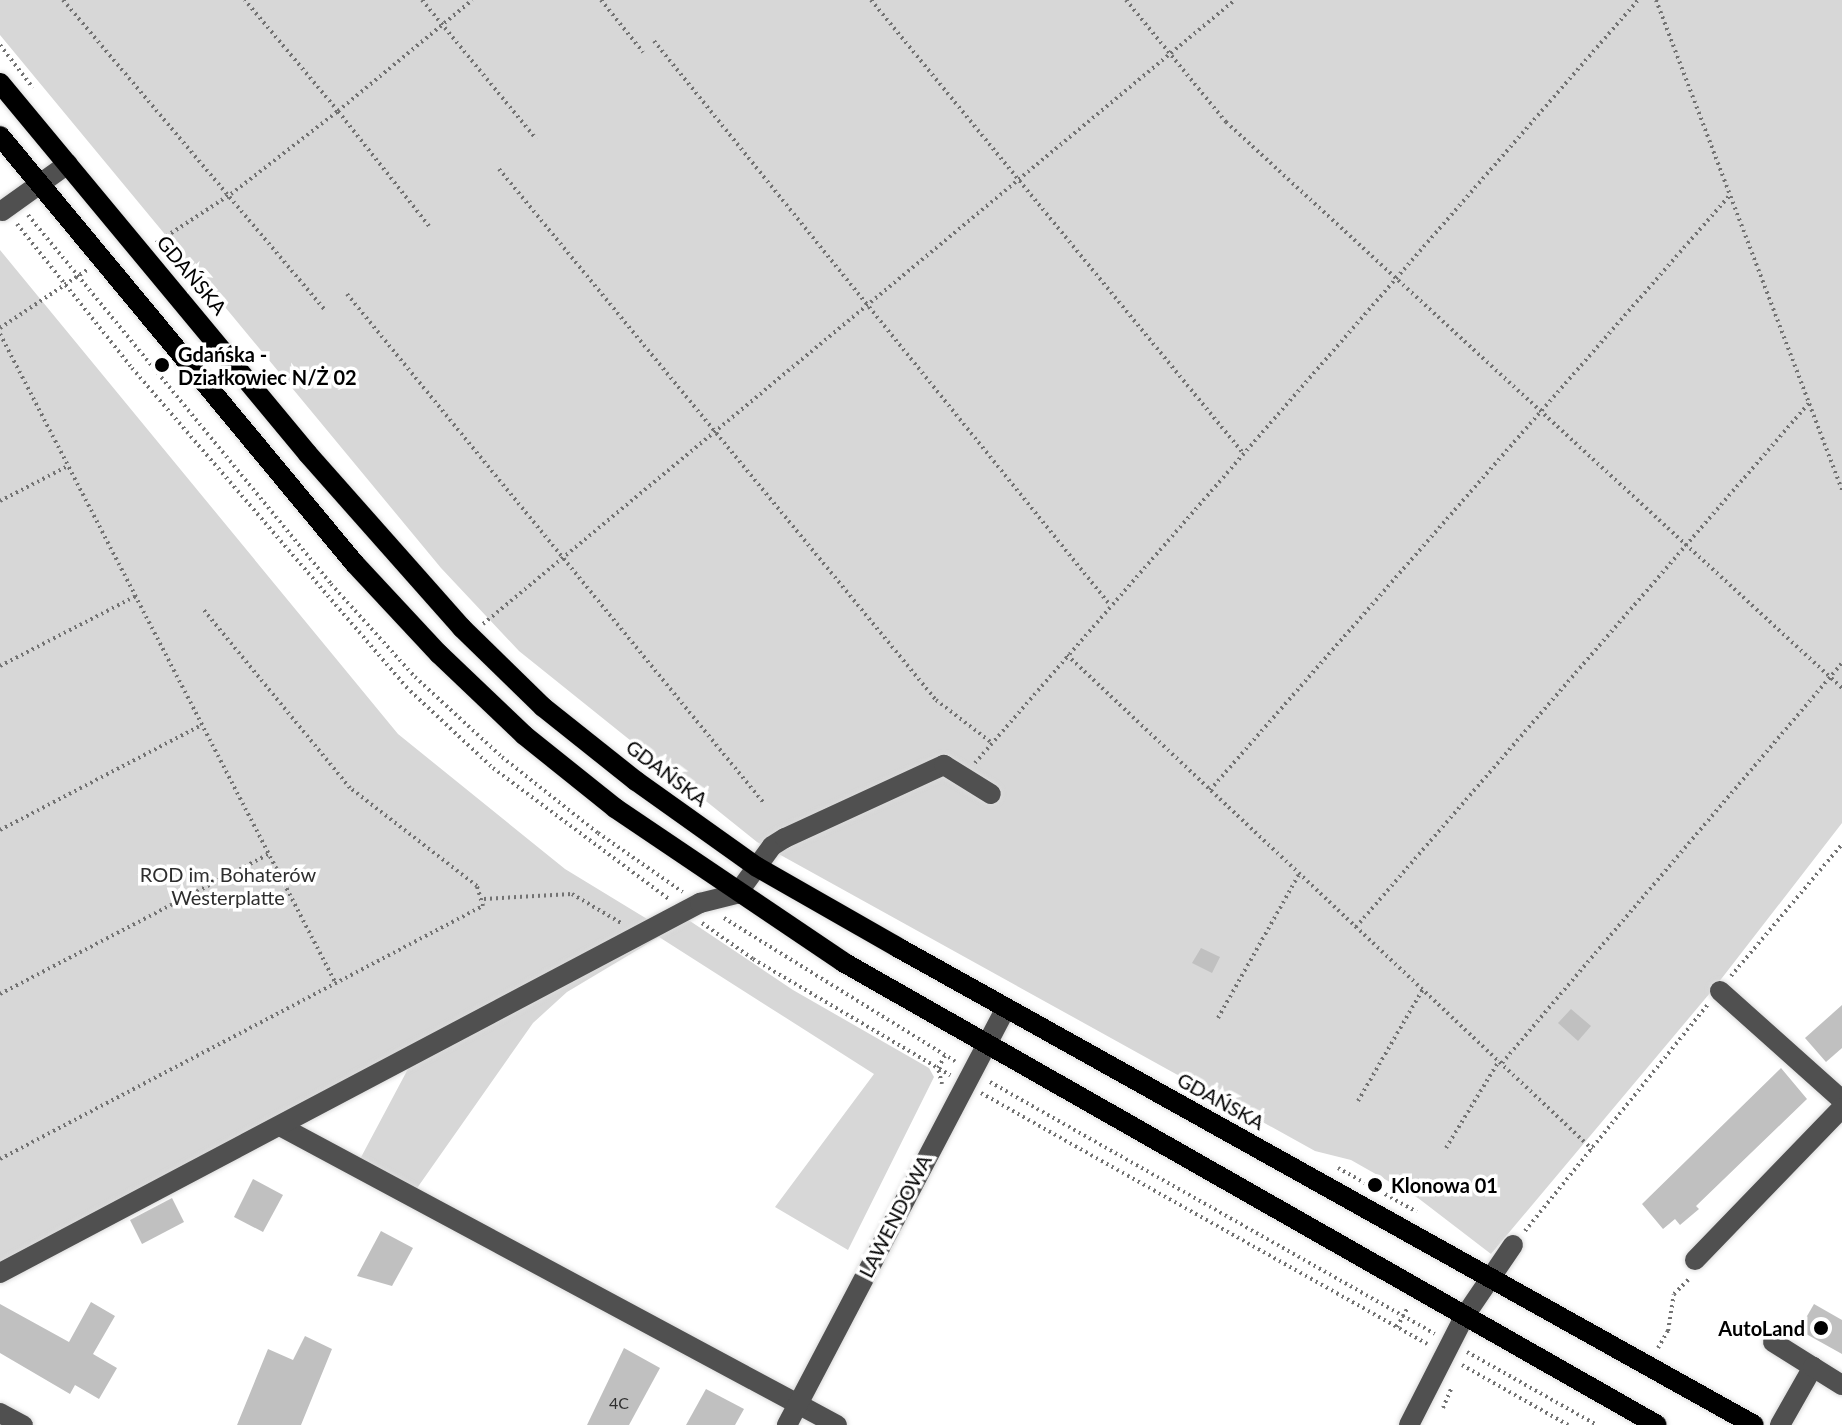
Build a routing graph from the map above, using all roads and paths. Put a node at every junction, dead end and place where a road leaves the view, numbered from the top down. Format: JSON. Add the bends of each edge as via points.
{"nodes":[{"id":1,"x":63,"y":0,"type":"edge"},
{"id":2,"x":245,"y":0,"type":"edge"},
{"id":3,"x":422,"y":0,"type":"edge"},
{"id":4,"x":472,"y":0,"type":"edge"},
{"id":5,"x":601,"y":0,"type":"edge"},
{"id":6,"x":871,"y":0,"type":"edge"},
{"id":7,"x":1126,"y":0,"type":"edge"},
{"id":8,"x":1235,"y":0,"type":"edge"},
{"id":9,"x":1638,"y":0,"type":"edge"},
{"id":10,"x":1656,"y":0,"type":"edge"},
{"id":11,"x":442,"y":25,"type":"junction"},
{"id":12,"x":654,"y":41,"type":"dead end"},
{"id":13,"x":643,"y":52,"type":"dead end"},
{"id":14,"x":1170,"y":54,"type":"junction"},
{"id":15,"x":0,"y":83,"type":"edge"},
{"id":16,"x":338,"y":111,"type":"junction"},
{"id":17,"x":0,"y":136,"type":"edge"},
{"id":18,"x":536,"y":139,"type":"dead end"},
{"id":19,"x":68,"y":164,"type":"junction"},
{"id":20,"x":499,"y":169,"type":"dead end"},
{"id":21,"x":1018,"y":180,"type":"junction"},
{"id":22,"x":41,"y":187,"type":"junction"},
{"id":23,"x":1730,"y":195,"type":"junction"},
{"id":24,"x":229,"y":196,"type":"junction"},
{"id":25,"x":2,"y":211,"type":"edge"},
{"id":26,"x":429,"y":226,"type":"dead end"},
{"id":27,"x":149,"y":244,"type":"junction"},
{"id":28,"x":164,"y":255,"type":"dead end"},
{"id":29,"x":103,"y":259,"type":"junction"},
{"id":30,"x":1396,"y":278,"type":"junction"},
{"id":31,"x":347,"y":294,"type":"dead end"},
{"id":32,"x":868,"y":305,"type":"junction"},
{"id":33,"x":326,"y":311,"type":"dead end"},
{"id":34,"x":0,"y":331,"type":"edge"},
{"id":35,"x":1809,"y":403,"type":"junction"},
{"id":36,"x":1541,"y":411,"type":"junction"},
{"id":37,"x":715,"y":431,"type":"junction"},
{"id":38,"x":1243,"y":453,"type":"junction"},
{"id":39,"x":68,"y":466,"type":"junction"},
{"id":40,"x":1842,"y":490,"type":"edge"},
{"id":41,"x":0,"y":501,"type":"edge"},
{"id":42,"x":1686,"y":545,"type":"junction"},
{"id":43,"x":563,"y":558,"type":"junction"},
{"id":44,"x":136,"y":596,"type":"junction"},
{"id":45,"x":1110,"y":605,"type":"junction"},
{"id":46,"x":204,"y":610,"type":"dead end"},
{"id":47,"x":472,"y":613,"type":"dead end"},
{"id":48,"x":480,"y":630,"type":"junction"},
{"id":49,"x":1067,"y":655,"type":"junction"},
{"id":50,"x":1842,"y":663,"type":"edge"},
{"id":51,"x":0,"y":666,"type":"edge"},
{"id":52,"x":1831,"y":678,"type":"junction"},
{"id":53,"x":1842,"y":688,"type":"edge"},
{"id":54,"x":202,"y":725,"type":"junction"},
{"id":55,"x":992,"y":743,"type":"junction"},
{"id":56,"x":963,"y":777,"type":"junction"},
{"id":57,"x":1210,"y":790,"type":"junction"},
{"id":58,"x":991,"y":794,"type":"dead end"},
{"id":59,"x":763,"y":802,"type":"dead end"},
{"id":60,"x":0,"y":830,"type":"edge"},
{"id":61,"x":1842,"y":844,"type":"edge"},
{"id":62,"x":269,"y":854,"type":"junction"},
{"id":63,"x":757,"y":867,"type":"junction"},
{"id":64,"x":1299,"y":874,"type":"junction"},
{"id":65,"x":737,"y":894,"type":"junction"},
{"id":66,"x":484,"y":899,"type":"junction"},
{"id":67,"x":700,"y":903,"type":"junction"},
{"id":68,"x":1356,"y":927,"type":"junction"},
{"id":69,"x":640,"y":936,"type":"junction"},
{"id":70,"x":336,"y":984,"type":"junction"},
{"id":71,"x":1423,"y":989,"type":"junction"},
{"id":72,"x":1720,"y":991,"type":"junction"},
{"id":73,"x":0,"y":994,"type":"edge"},
{"id":74,"x":1006,"y":1008,"type":"junction"},
{"id":75,"x":1218,"y":1018,"type":"dead end"},
{"id":76,"x":984,"y":1045,"type":"junction"},
{"id":77,"x":1500,"y":1062,"type":"junction"},
{"id":78,"x":971,"y":1071,"type":"junction"},
{"id":79,"x":1842,"y":1100,"type":"edge"},
{"id":80,"x":1358,"y":1101,"type":"dead end"},
{"id":81,"x":1842,"y":1108,"type":"edge"},
{"id":82,"x":280,"y":1126,"type":"junction"},
{"id":83,"x":1446,"y":1148,"type":"dead end"},
{"id":84,"x":1592,"y":1149,"type":"junction"},
{"id":85,"x":0,"y":1159,"type":"edge"},
{"id":86,"x":1325,"y":1164,"type":"dead end"},
{"id":87,"x":1423,"y":1217,"type":"dead end"},
{"id":88,"x":1513,"y":1245,"type":"joint"},
{"id":89,"x":1695,"y":1260,"type":"joint"},
{"id":90,"x":0,"y":1273,"type":"edge"},
{"id":91,"x":1488,"y":1276,"type":"junction"},
{"id":92,"x":1464,"y":1317,"type":"junction"},
{"id":93,"x":1773,"y":1342,"type":"dead end"},
{"id":94,"x":1451,"y":1343,"type":"junction"},
{"id":95,"x":1654,"y":1353,"type":"dead end"},
{"id":96,"x":1813,"y":1367,"type":"junction"},
{"id":97,"x":1842,"y":1385,"type":"edge"},
{"id":98,"x":798,"y":1404,"type":"junction"},
{"id":99,"x":0,"y":1413,"type":"edge"},
{"id":100,"x":23,"y":1425,"type":"edge"},
{"id":101,"x":787,"y":1425,"type":"edge"},
{"id":102,"x":837,"y":1425,"type":"edge"},
{"id":103,"x":1409,"y":1425,"type":"edge"},
{"id":104,"x":1597,"y":1425,"type":"edge"},
{"id":105,"x":1657,"y":1425,"type":"edge"},
{"id":106,"x":1754,"y":1425,"type":"edge"},
{"id":107,"x":1780,"y":1425,"type":"edge"}],
"edges":[{"from":1,"to":24,"type":"path"},
{"from":2,"to":16,"type":"path"},
{"from":3,"to":11,"type":"path"},
{"from":4,"to":11,"type":"path"},
{"from":5,"to":13,"type":"path"},
{"from":6,"to":21,"type":"path"},
{"from":7,"to":14,"type":"path"},
{"from":8,"to":14,"type":"path"},
{"from":9,"to":30,"type":"path"},
{"from":10,"to":23,"type":"path"},
{"from":11,"to":16,"type":"path"},
{"from":11,"to":18,"type":"path"},
{"from":12,"to":32,"type":"path"},
{"from":14,"to":21,"type":"path"},
{"from":14,"to":30,"type":"path","via":[[1226,122]]},
{"from":15,"to":19,"type":"main road","name":"GDAŃSKA"},
{"from":16,"to":24,"type":"path"},
{"from":16,"to":26,"type":"path"},
{"from":17,"to":22,"type":"main road"},
{"from":19,"to":22,"type":"street"},
{"from":19,"to":27,"type":"main road","name":"GDAŃSKA"},
{"from":20,"to":37,"type":"path"},
{"from":21,"to":32,"type":"path"},
{"from":21,"to":38,"type":"path"},
{"from":22,"to":25,"type":"street"},
{"from":22,"to":29,"type":"main road"},
{"from":23,"to":35,"type":"path"},
{"from":23,"to":36,"type":"path"},
{"from":24,"to":27,"type":"path"},
{"from":24,"to":33,"type":"path"},
{"from":27,"to":28,"type":"path"},
{"from":27,"to":48,"type":"main road","name":"GDAŃSKA","via":[[308,454]]},
{"from":29,"to":34,"type":"path"},
{"from":29,"to":65,"type":"main road","via":[[355,564],[439,654],[524,735]]},
{"from":30,"to":36,"type":"path"},
{"from":30,"to":38,"type":"path"},
{"from":31,"to":43,"type":"path"},
{"from":32,"to":37,"type":"path"},
{"from":32,"to":45,"type":"path"},
{"from":34,"to":39,"type":"path"},
{"from":35,"to":40,"type":"path"},
{"from":35,"to":42,"type":"path"},
{"from":36,"to":42,"type":"path"},
{"from":36,"to":57,"type":"path"},
{"from":37,"to":43,"type":"path"},
{"from":37,"to":55,"type":"path","via":[[936,700]]},
{"from":38,"to":45,"type":"path"},
{"from":39,"to":41,"type":"path"},
{"from":39,"to":44,"type":"path"},
{"from":42,"to":52,"type":"path"},
{"from":42,"to":68,"type":"path"},
{"from":43,"to":48,"type":"path"},
{"from":43,"to":59,"type":"path"},
{"from":44,"to":51,"type":"path"},
{"from":44,"to":54,"type":"path"},
{"from":45,"to":49,"type":"path"},
{"from":46,"to":66,"type":"path","via":[[350,788],[456,867]]},
{"from":47,"to":48,"type":"path"},
{"from":48,"to":63,"type":"main road","name":"GDAŃSKA","via":[[543,707]]},
{"from":49,"to":55,"type":"path"},
{"from":49,"to":57,"type":"path"},
{"from":50,"to":52,"type":"path"},
{"from":52,"to":53,"type":"path"},
{"from":52,"to":77,"type":"path"},
{"from":54,"to":60,"type":"path"},
{"from":54,"to":62,"type":"path"},
{"from":55,"to":56,"type":"path"},
{"from":56,"to":58,"type":"street"},
{"from":56,"to":63,"type":"street","via":[[944,765],[785,838]]},
{"from":57,"to":64,"type":"path"},
{"from":61,"to":72,"type":"path"},
{"from":62,"to":70,"type":"path"},
{"from":62,"to":73,"type":"path"},
{"from":63,"to":65,"type":"street"},
{"from":63,"to":74,"type":"main road","name":"GDAŃSKA"},
{"from":64,"to":68,"type":"path"},
{"from":64,"to":75,"type":"path"},
{"from":65,"to":67,"type":"street"},
{"from":65,"to":76,"type":"main road"},
{"from":66,"to":69,"type":"path","via":[[572,894]]},
{"from":66,"to":70,"type":"path","via":[[479,910]]},
{"from":67,"to":69,"type":"street"},
{"from":67,"to":78,"type":"path"},
{"from":68,"to":71,"type":"path"},
{"from":69,"to":82,"type":"street"},
{"from":70,"to":85,"type":"path"},
{"from":71,"to":77,"type":"path"},
{"from":71,"to":80,"type":"path"},
{"from":72,"to":79,"type":"street"},
{"from":72,"to":84,"type":"path"},
{"from":74,"to":76,"type":"street","name":"LAWENDOWA"},
{"from":74,"to":91,"type":"main road","name":"GDAŃSKA"},
{"from":76,"to":78,"type":"street","name":"LAWENDOWA"},
{"from":76,"to":92,"type":"main road"},
{"from":77,"to":83,"type":"path"},
{"from":77,"to":84,"type":"path"},
{"from":78,"to":94,"type":"path"},
{"from":78,"to":98,"type":"street","name":"LAWENDOWA"},
{"from":81,"to":89,"type":"street"},
{"from":82,"to":90,"type":"street"},
{"from":82,"to":98,"type":"street"},
{"from":84,"to":88,"type":"path"},
{"from":86,"to":87,"type":"path","via":[[1362,1178]]},
{"from":88,"to":91,"type":"street"},
{"from":89,"to":95,"type":"path","via":[[1701,1267],[1674,1294],[1668,1331]]},
{"from":91,"to":92,"type":"street"},
{"from":91,"to":106,"type":"main road","name":"GDAŃSKA"},
{"from":92,"to":94,"type":"street"},
{"from":92,"to":105,"type":"main road"},
{"from":93,"to":96,"type":"street"},
{"from":94,"to":103,"type":"street"},
{"from":94,"to":104,"type":"path"},
{"from":96,"to":97,"type":"street"},
{"from":96,"to":107,"type":"street"},
{"from":98,"to":101,"type":"street","name":"LAWENDOWA"},
{"from":98,"to":102,"type":"street"},
{"from":99,"to":100,"type":"street"}]}
